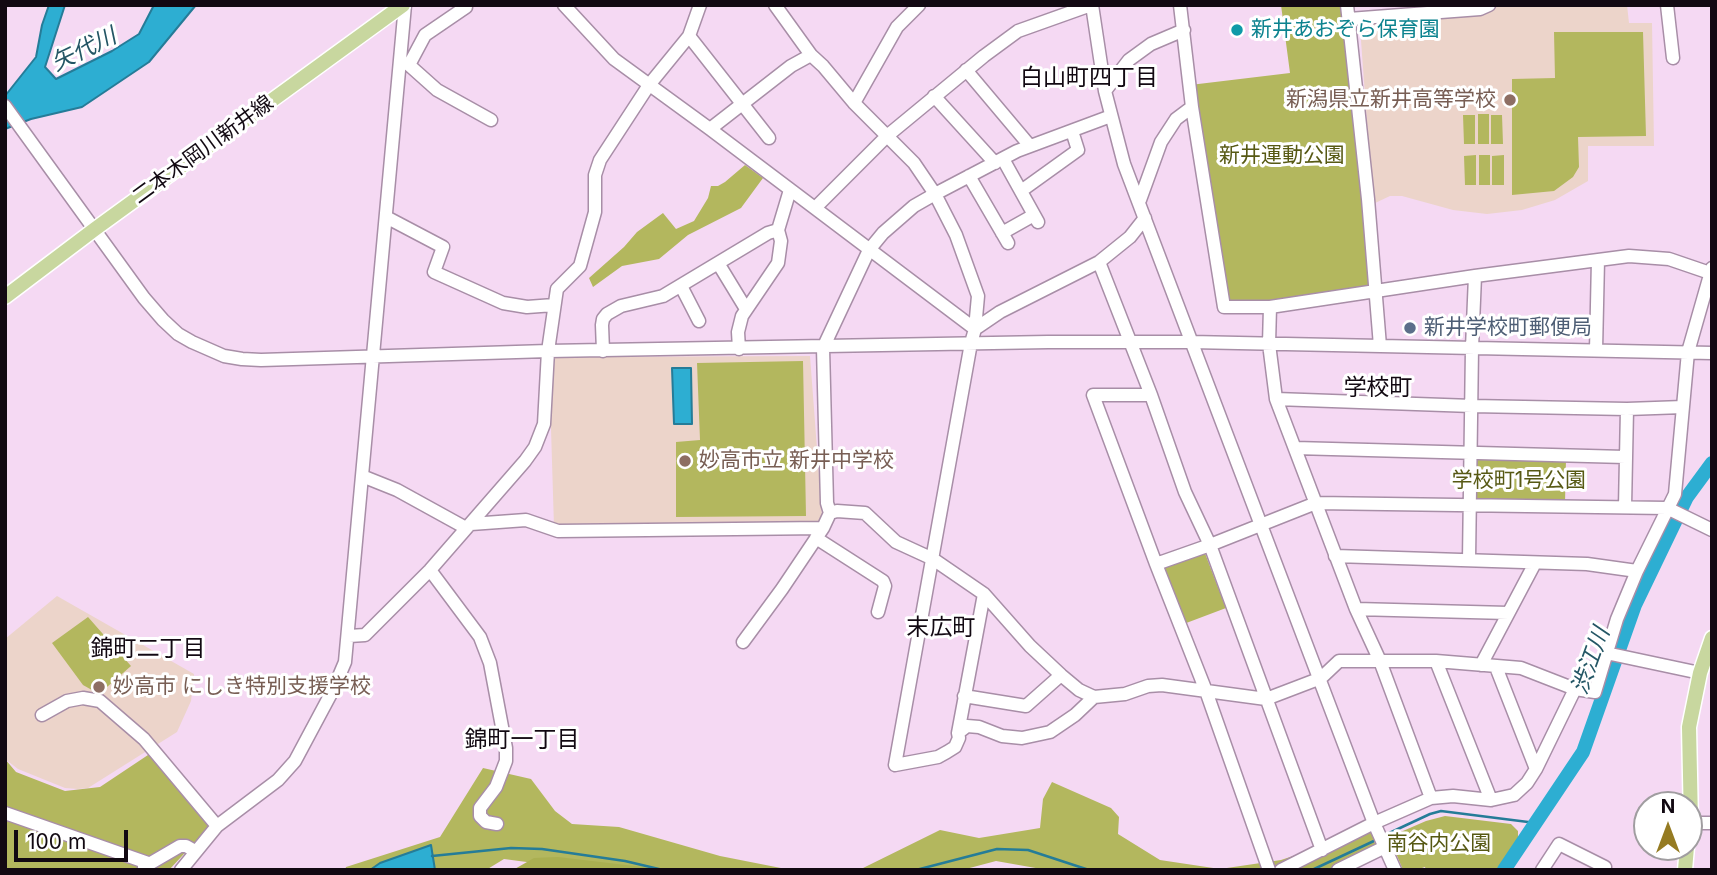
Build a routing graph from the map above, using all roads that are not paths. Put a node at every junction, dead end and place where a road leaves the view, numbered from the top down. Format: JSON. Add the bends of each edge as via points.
{"nodes":[{"id":1,"x":404,"y":5,"type":"edge"},
{"id":2,"x":466,"y":5,"type":"edge"},
{"id":3,"x":564,"y":5,"type":"edge"},
{"id":4,"x":699,"y":5,"type":"edge"},
{"id":5,"x":775,"y":5,"type":"edge"},
{"id":6,"x":919,"y":5,"type":"edge"},
{"id":7,"x":1091,"y":5,"type":"edge"},
{"id":8,"x":1180,"y":5,"type":"edge"},
{"id":9,"x":1489,"y":5,"type":"edge"},
{"id":10,"x":1667,"y":5,"type":"edge"},
{"id":11,"x":1348,"y":12,"type":"edge"},
{"id":12,"x":1184,"y":30,"type":"junction"},
{"id":13,"x":689,"y":36,"type":"junction"},
{"id":14,"x":811,"y":55,"type":"junction"},
{"id":15,"x":1673,"y":58,"type":"dead end"},
{"id":16,"x":404,"y":64,"type":"junction"},
{"id":17,"x":965,"y":70,"type":"junction"},
{"id":18,"x":649,"y":85,"type":"junction"},
{"id":19,"x":1105,"y":90,"type":"junction"},
{"id":20,"x":934,"y":96,"type":"junction"},
{"id":21,"x":854,"y":103,"type":"junction"},
{"id":22,"x":743,"y":104,"type":"junction"},
{"id":23,"x":5,"y":106,"type":"edge"},
{"id":24,"x":1192,"y":107,"type":"junction"},
{"id":25,"x":1111,"y":116,"type":"junction"},
{"id":26,"x":491,"y":120,"type":"dead end"},
{"id":27,"x":710,"y":129,"type":"junction"},
{"id":28,"x":1072,"y":131,"type":"junction"},
{"id":29,"x":887,"y":136,"type":"junction"},
{"id":30,"x":769,"y":138,"type":"dead end"},
{"id":31,"x":1030,"y":146,"type":"junction"},
{"id":32,"x":999,"y":161,"type":"junction"},
{"id":33,"x":969,"y":176,"type":"junction"},
{"id":34,"x":790,"y":190,"type":"junction"},
{"id":35,"x":1021,"y":191,"type":"junction"},
{"id":36,"x":934,"y":194,"type":"junction"},
{"id":37,"x":1140,"y":200,"type":"junction"},
{"id":38,"x":816,"y":208,"type":"junction"},
{"id":39,"x":386,"y":217,"type":"junction"},
{"id":40,"x":1146,"y":218,"type":"junction"},
{"id":41,"x":95,"y":229,"type":"junction"},
{"id":42,"x":778,"y":230,"type":"junction"},
{"id":43,"x":869,"y":250,"type":"junction"},
{"id":44,"x":1598,"y":260,"type":"junction"},
{"id":45,"x":1099,"y":262,"type":"junction"},
{"id":46,"x":718,"y":263,"type":"junction"},
{"id":47,"x":1711,"y":271,"type":"edge"},
{"id":48,"x":1475,"y":276,"type":"junction"},
{"id":49,"x":681,"y":286,"type":"junction"},
{"id":50,"x":1375,"y":292,"type":"junction"},
{"id":51,"x":5,"y":297,"type":"edge"},
{"id":52,"x":554,"y":305,"type":"junction"},
{"id":53,"x":1270,"y":307,"type":"junction"},
{"id":54,"x":746,"y":309,"type":"junction"},
{"id":55,"x":699,"y":321,"type":"dead end"},
{"id":56,"x":975,"y":329,"type":"junction"},
{"id":57,"x":1191,"y":342,"type":"junction"},
{"id":58,"x":971,"y":343,"type":"junction"},
{"id":59,"x":1130,"y":343,"type":"junction"},
{"id":60,"x":1269,"y":344,"type":"junction"},
{"id":61,"x":1380,"y":345,"type":"junction"},
{"id":62,"x":824,"y":348,"type":"junction"},
{"id":63,"x":1472,"y":348,"type":"junction"},
{"id":64,"x":739,"y":349,"type":"junction"},
{"id":65,"x":1596,"y":350,"type":"junction"},
{"id":66,"x":548,"y":351,"type":"junction"},
{"id":67,"x":603,"y":351,"type":"junction"},
{"id":68,"x":1688,"y":352,"type":"junction"},
{"id":69,"x":1712,"y":353,"type":"edge"},
{"id":70,"x":373,"y":358,"type":"junction"},
{"id":71,"x":1151,"y":395,"type":"junction"},
{"id":72,"x":1276,"y":399,"type":"junction"},
{"id":73,"x":1472,"y":406,"type":"junction"},
{"id":74,"x":1683,"y":407,"type":"junction"},
{"id":75,"x":1627,"y":409,"type":"junction"},
{"id":76,"x":1295,"y":448,"type":"junction"},
{"id":77,"x":1471,"y":454,"type":"junction"},
{"id":78,"x":1625,"y":457,"type":"junction"},
{"id":79,"x":362,"y":476,"type":"junction"},
{"id":80,"x":1316,"y":503,"type":"junction"},
{"id":81,"x":1470,"y":506,"type":"junction"},
{"id":82,"x":1625,"y":507,"type":"junction"},
{"id":83,"x":1669,"y":508,"type":"junction"},
{"id":84,"x":830,"y":513,"type":"junction"},
{"id":85,"x":1263,"y":524,"type":"junction"},
{"id":86,"x":469,"y":526,"type":"junction"},
{"id":87,"x":1712,"y":530,"type":"edge"},
{"id":88,"x":819,"y":533,"type":"junction"},
{"id":89,"x":1210,"y":545,"type":"junction"},
{"id":90,"x":1335,"y":556,"type":"junction"},
{"id":91,"x":933,"y":559,"type":"junction"},
{"id":92,"x":1469,"y":560,"type":"junction"},
{"id":93,"x":1535,"y":563,"type":"junction"},
{"id":94,"x":1156,"y":564,"type":"junction"},
{"id":95,"x":429,"y":570,"type":"junction"},
{"id":96,"x":1637,"y":572,"type":"junction"},
{"id":97,"x":984,"y":594,"type":"junction"},
{"id":98,"x":1356,"y":609,"type":"junction"},
{"id":99,"x":878,"y":612,"type":"dead end"},
{"id":100,"x":1508,"y":613,"type":"junction"},
{"id":101,"x":349,"y":636,"type":"junction"},
{"id":102,"x":1712,"y":638,"type":"edge"},
{"id":103,"x":743,"y":642,"type":"dead end"},
{"id":104,"x":1607,"y":654,"type":"junction"},
{"id":105,"x":1380,"y":661,"type":"junction"},
{"id":106,"x":1436,"y":662,"type":"junction"},
{"id":107,"x":1481,"y":665,"type":"junction"},
{"id":108,"x":1496,"y":667,"type":"junction"},
{"id":109,"x":1700,"y":673,"type":"junction"},
{"id":110,"x":1061,"y":675,"type":"junction"},
{"id":111,"x":1321,"y":678,"type":"junction"},
{"id":112,"x":1575,"y":689,"type":"junction"},
{"id":113,"x":1206,"y":691,"type":"junction"},
{"id":114,"x":964,"y":696,"type":"junction"},
{"id":115,"x":1094,"y":697,"type":"junction"},
{"id":116,"x":1266,"y":699,"type":"junction"},
{"id":117,"x":42,"y":715,"type":"dead end"},
{"id":118,"x":958,"y":733,"type":"junction"},
{"id":119,"x":1536,"y":769,"type":"junction"},
{"id":120,"x":1690,"y":791,"type":"edge"},
{"id":121,"x":1431,"y":798,"type":"junction"},
{"id":122,"x":1491,"y":800,"type":"junction"},
{"id":123,"x":5,"y":813,"type":"edge"},
{"id":124,"x":497,"y":824,"type":"dead end"},
{"id":125,"x":1376,"y":826,"type":"junction"},
{"id":126,"x":217,"y":827,"type":"junction"},
{"id":127,"x":1385,"y":846,"type":"junction"},
{"id":128,"x":1322,"y":850,"type":"junction"},
{"id":129,"x":195,"y":851,"type":"junction"},
{"id":130,"x":145,"y":866,"type":"edge"},
{"id":131,"x":181,"y":870,"type":"edge"},
{"id":132,"x":1269,"y":870,"type":"edge"},
{"id":133,"x":1281,"y":870,"type":"edge"},
{"id":134,"x":1338,"y":870,"type":"edge"},
{"id":135,"x":1395,"y":870,"type":"edge"},
{"id":136,"x":1542,"y":870,"type":"edge"},
{"id":137,"x":1603,"y":870,"type":"edge"}],
"edges":[{"from":1,"to":16,"type":"street"},
{"from":1,"to":41,"type":"main road","name":"二本木岡川新井線"},
{"from":2,"to":16,"type":"street","via":[[425,34]]},
{"from":3,"to":18,"type":"street","via":[[614,60]]},
{"from":4,"to":13,"type":"street"},
{"from":5,"to":14,"type":"street"},
{"from":6,"to":21,"type":"street","via":[[897,27]]},
{"from":7,"to":17,"type":"street","via":[[1018,31]]},
{"from":7,"to":19,"type":"street"},
{"from":8,"to":12,"type":"street"},
{"from":9,"to":11,"type":"street","via":[[1480,9]]},
{"from":10,"to":15,"type":"street"},
{"from":11,"to":50,"type":"street"},
{"from":12,"to":19,"type":"street","via":[[1151,44],[1129,60]]},
{"from":12,"to":24,"type":"street"},
{"from":13,"to":18,"type":"street"},
{"from":13,"to":22,"type":"street"},
{"from":14,"to":21,"type":"street"},
{"from":14,"to":22,"type":"street"},
{"from":16,"to":26,"type":"street","via":[[437,90]]},
{"from":16,"to":39,"type":"street"},
{"from":17,"to":20,"type":"street"},
{"from":17,"to":31,"type":"street"},
{"from":18,"to":27,"type":"street"},
{"from":18,"to":52,"type":"street","via":[[604,152],[595,175],[595,212],[580,266],[557,289]]},
{"from":19,"to":25,"type":"street"},
{"from":20,"to":29,"type":"street"},
{"from":20,"to":32,"type":"street"},
{"from":21,"to":29,"type":"street"},
{"from":22,"to":27,"type":"street"},
{"from":22,"to":30,"type":"street"},
{"from":23,"to":41,"type":"street"},
{"from":24,"to":37,"type":"street","via":[[1176,119],[1161,142]]},
{"from":24,"to":53,"type":"street","via":[[1224,307]]},
{"from":25,"to":28,"type":"street"},
{"from":25,"to":37,"type":"street"},
{"from":27,"to":34,"type":"street"},
{"from":28,"to":31,"type":"street"},
{"from":28,"to":35,"type":"street","via":[[1078,150]]},
{"from":29,"to":36,"type":"street","via":[[914,163]]},
{"from":29,"to":38,"type":"street"},
{"from":31,"to":32,"type":"street"},
{"from":32,"to":33,"type":"street"},
{"from":32,"to":35,"type":"street"},
{"from":33,"to":35,"type":"street","via":[[1005,238],[1036,218]]},
{"from":33,"to":36,"type":"street"},
{"from":34,"to":38,"type":"street"},
{"from":34,"to":42,"type":"street"},
{"from":36,"to":43,"type":"street","via":[[914,206]]},
{"from":36,"to":56,"type":"street","via":[[956,235],[978,296]]},
{"from":37,"to":40,"type":"street"},
{"from":38,"to":43,"type":"street"},
{"from":39,"to":52,"type":"street","via":[[443,247],[433,272],[503,303]]},
{"from":39,"to":70,"type":"street"},
{"from":40,"to":45,"type":"street"},
{"from":40,"to":57,"type":"street"},
{"from":41,"to":51,"type":"main road","name":"二本木岡川新井線"},
{"from":41,"to":70,"type":"street","via":[[155,312],[192,342],[242,359]]},
{"from":42,"to":46,"type":"street"},
{"from":42,"to":54,"type":"street","via":[[778,263]]},
{"from":43,"to":56,"type":"street"},
{"from":43,"to":62,"type":"street"},
{"from":44,"to":47,"type":"street","via":[[1629,256],[1669,259]]},
{"from":44,"to":48,"type":"street"},
{"from":44,"to":65,"type":"street"},
{"from":45,"to":56,"type":"street"},
{"from":45,"to":59,"type":"street"},
{"from":46,"to":49,"type":"street"},
{"from":46,"to":54,"type":"street"},
{"from":47,"to":68,"type":"street"},
{"from":48,"to":50,"type":"street"},
{"from":48,"to":63,"type":"street"},
{"from":49,"to":55,"type":"street"},
{"from":49,"to":67,"type":"street","via":[[607,314],[602,325]]},
{"from":50,"to":53,"type":"street"},
{"from":50,"to":61,"type":"street"},
{"from":52,"to":66,"type":"street"},
{"from":53,"to":60,"type":"street"},
{"from":54,"to":64,"type":"street","via":[[738,331]]},
{"from":56,"to":58,"type":"street"},
{"from":57,"to":59,"type":"street"},
{"from":57,"to":60,"type":"street"},
{"from":57,"to":85,"type":"street"},
{"from":58,"to":59,"type":"street"},
{"from":58,"to":62,"type":"street"},
{"from":58,"to":91,"type":"street"},
{"from":59,"to":71,"type":"street"},
{"from":60,"to":61,"type":"street"},
{"from":60,"to":72,"type":"street"},
{"from":61,"to":63,"type":"street"},
{"from":62,"to":64,"type":"street"},
{"from":62,"to":84,"type":"street"},
{"from":63,"to":65,"type":"street"},
{"from":63,"to":73,"type":"street"},
{"from":64,"to":67,"type":"street"},
{"from":65,"to":68,"type":"street"},
{"from":66,"to":67,"type":"street"},
{"from":66,"to":70,"type":"street"},
{"from":66,"to":86,"type":"street","via":[[544,424],[534,447]]},
{"from":68,"to":69,"type":"street"},
{"from":68,"to":74,"type":"street"},
{"from":70,"to":79,"type":"street"},
{"from":71,"to":89,"type":"street","via":[[1185,492]]},
{"from":71,"to":94,"type":"street","via":[[1093,395]]},
{"from":72,"to":73,"type":"street"},
{"from":72,"to":76,"type":"street"},
{"from":73,"to":75,"type":"street"},
{"from":73,"to":77,"type":"street"},
{"from":74,"to":75,"type":"street"},
{"from":74,"to":83,"type":"street","via":[[1675,494]]},
{"from":75,"to":78,"type":"street"},
{"from":76,"to":77,"type":"street"},
{"from":76,"to":80,"type":"street"},
{"from":77,"to":78,"type":"street"},
{"from":77,"to":81,"type":"street"},
{"from":78,"to":82,"type":"street"},
{"from":79,"to":86,"type":"street"},
{"from":79,"to":101,"type":"street"},
{"from":80,"to":81,"type":"street"},
{"from":80,"to":85,"type":"street"},
{"from":80,"to":90,"type":"street"},
{"from":81,"to":82,"type":"street"},
{"from":81,"to":92,"type":"street"},
{"from":82,"to":83,"type":"street"},
{"from":83,"to":87,"type":"street"},
{"from":83,"to":96,"type":"street"},
{"from":84,"to":88,"type":"street"},
{"from":84,"to":91,"type":"street","via":[[865,513],[896,542]]},
{"from":85,"to":89,"type":"street"},
{"from":85,"to":111,"type":"street"},
{"from":86,"to":88,"type":"street","via":[[526,520],[558,531]]},
{"from":86,"to":95,"type":"street"},
{"from":88,"to":99,"type":"street","via":[[883,581]]},
{"from":88,"to":103,"type":"street"},
{"from":89,"to":94,"type":"street"},
{"from":89,"to":116,"type":"street"},
{"from":90,"to":92,"type":"street"},
{"from":90,"to":98,"type":"street"},
{"from":91,"to":97,"type":"street"},
{"from":91,"to":118,"type":"street","via":[[895,765],[938,757],[955,747]]},
{"from":92,"to":93,"type":"street"},
{"from":93,"to":96,"type":"street","via":[[1587,564]]},
{"from":93,"to":100,"type":"street"},
{"from":94,"to":113,"type":"street"},
{"from":95,"to":101,"type":"street","via":[[365,635]]},
{"from":95,"to":124,"type":"street","via":[[480,637],[490,663],[506,761],[480,816]]},
{"from":96,"to":104,"type":"street","via":[[1616,619]]},
{"from":97,"to":110,"type":"street"},
{"from":97,"to":114,"type":"street"},
{"from":98,"to":100,"type":"street"},
{"from":98,"to":105,"type":"street"},
{"from":100,"to":107,"type":"street"},
{"from":101,"to":126,"type":"street","via":[[334,688],[295,761],[278,780]]},
{"from":102,"to":109,"type":"main road"},
{"from":104,"to":109,"type":"street"},
{"from":104,"to":112,"type":"street","via":[[1595,692]]},
{"from":105,"to":106,"type":"street"},
{"from":105,"to":111,"type":"street","via":[[1339,662]]},
{"from":105,"to":121,"type":"street"},
{"from":106,"to":107,"type":"street"},
{"from":106,"to":122,"type":"street"},
{"from":107,"to":108,"type":"street"},
{"from":108,"to":112,"type":"street","via":[[1521,668]]},
{"from":108,"to":119,"type":"street"},
{"from":109,"to":120,"type":"main road","via":[[1689,727]]},
{"from":110,"to":114,"type":"street","via":[[1026,706]]},
{"from":110,"to":115,"type":"street"},
{"from":111,"to":116,"type":"street"},
{"from":111,"to":125,"type":"street"},
{"from":112,"to":119,"type":"street"},
{"from":113,"to":115,"type":"street","via":[[1162,685]]},
{"from":113,"to":116,"type":"street"},
{"from":113,"to":132,"type":"street"},
{"from":114,"to":118,"type":"street"},
{"from":115,"to":118,"type":"street","via":[[1050,733],[1002,736],[973,725]]},
{"from":116,"to":128,"type":"street"},
{"from":117,"to":126,"type":"street","via":[[67,701],[100,701],[144,738]]},
{"from":119,"to":122,"type":"street","via":[[1514,795]]},
{"from":121,"to":122,"type":"street"},
{"from":121,"to":125,"type":"street"},
{"from":123,"to":130,"type":"street"},
{"from":125,"to":127,"type":"street"},
{"from":125,"to":128,"type":"street"},
{"from":126,"to":129,"type":"street"},
{"from":127,"to":134,"type":"street"},
{"from":127,"to":135,"type":"street"},
{"from":128,"to":133,"type":"street"},
{"from":129,"to":130,"type":"street","via":[[180,846]]},
{"from":129,"to":131,"type":"street"},
{"from":136,"to":137,"type":"street","via":[[1559,844],[1605,867]]}]}
